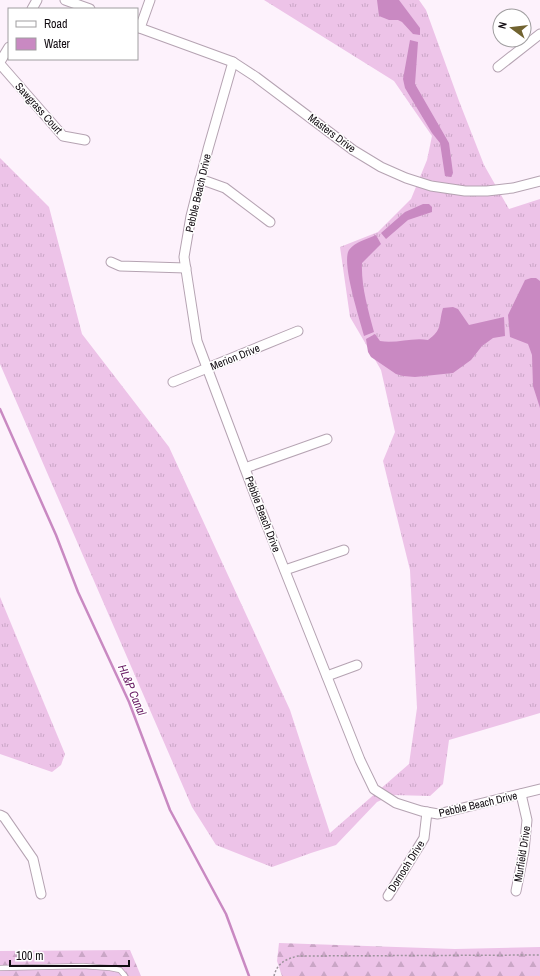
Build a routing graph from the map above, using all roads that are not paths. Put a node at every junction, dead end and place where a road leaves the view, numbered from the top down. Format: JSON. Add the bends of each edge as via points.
{"nodes":[{"id":1,"x":66,"y":0,"type":"edge"},
{"id":2,"x":150,"y":0,"type":"edge"},
{"id":3,"x":87,"y":8,"type":"edge"},
{"id":4,"x":139,"y":27,"type":"edge"},
{"id":5,"x":540,"y":34,"type":"edge"},
{"id":6,"x":8,"y":49,"type":"edge"},
{"id":7,"x":233,"y":62,"type":"junction"},
{"id":8,"x":0,"y":63,"type":"edge"},
{"id":9,"x":498,"y":67,"type":"dead end"},
{"id":10,"x":85,"y":140,"type":"dead end"},
{"id":11,"x":200,"y":179,"type":"junction"},
{"id":12,"x":540,"y":181,"type":"edge"},
{"id":13,"x":270,"y":222,"type":"dead end"},
{"id":14,"x":111,"y":262,"type":"dead end"},
{"id":15,"x":186,"y":268,"type":"junction"},
{"id":16,"x":298,"y":332,"type":"dead end"},
{"id":17,"x":207,"y":368,"type":"junction"},
{"id":18,"x":173,"y":382,"type":"dead end"},
{"id":19,"x":327,"y":439,"type":"dead end"},
{"id":20,"x":245,"y":468,"type":"junction"},
{"id":21,"x":344,"y":550,"type":"dead end"},
{"id":22,"x":285,"y":570,"type":"junction"},
{"id":23,"x":357,"y":665,"type":"dead end"},
{"id":24,"x":327,"y":676,"type":"junction"},
{"id":25,"x":540,"y":789,"type":"edge"},
{"id":26,"x":521,"y":794,"type":"junction"},
{"id":27,"x":427,"y":812,"type":"junction"},
{"id":28,"x":0,"y":815,"type":"edge"},
{"id":29,"x":516,"y":891,"type":"dead end"},
{"id":30,"x":41,"y":894,"type":"dead end"},
{"id":31,"x":388,"y":896,"type":"dead end"},
{"id":32,"x":0,"y":968,"type":"edge"},
{"id":33,"x":125,"y":976,"type":"edge"}],
"edges":[{"from":1,"to":3,"type":"street"},
{"from":2,"to":4,"type":"street"},
{"from":4,"to":7,"type":"street","name":"Masters Drive"},
{"from":5,"to":9,"type":"street"},
{"from":6,"to":8,"type":"street","name":"Sawgrass Court"},
{"from":7,"to":11,"type":"street","name":"Pebble Beach Drive"},
{"from":7,"to":12,"type":"street","name":"Masters Drive","via":[[353,150],[406,178],[431,186],[466,191],[513,188]]},
{"from":8,"to":10,"type":"street","name":"Sawgrass Court","via":[[63,136]]},
{"from":11,"to":13,"type":"street","via":[[225,188]]},
{"from":11,"to":15,"type":"street","name":"Pebble Beach Drive","via":[[184,257]]},
{"from":14,"to":15,"type":"street","via":[[120,266]]},
{"from":15,"to":17,"type":"street","name":"Pebble Beach Drive","via":[[197,341]]},
{"from":16,"to":17,"type":"street","name":"Merion Drive"},
{"from":17,"to":18,"type":"street","name":"Merion Drive"},
{"from":17,"to":20,"type":"street","name":"Pebble Beach Drive"},
{"from":19,"to":20,"type":"street"},
{"from":20,"to":22,"type":"street","name":"Pebble Beach Drive"},
{"from":21,"to":22,"type":"street"},
{"from":22,"to":24,"type":"street","name":"Pebble Beach Drive"},
{"from":23,"to":24,"type":"street"},
{"from":24,"to":27,"type":"street","name":"Pebble Beach Drive","via":[[374,789],[396,803]]},
{"from":25,"to":26,"type":"street","name":"Pebble Beach Drive"},
{"from":26,"to":27,"type":"street","name":"Pebble Beach Drive","via":[[438,814]]},
{"from":26,"to":29,"type":"street","name":"Murfield Drive","via":[[527,820]]},
{"from":27,"to":31,"type":"street","name":"Dornoch Drive","via":[[424,838]]},
{"from":28,"to":30,"type":"street","via":[[33,859]]},
{"from":32,"to":33,"type":"lane","via":[[82,966],[120,970]]}]}
